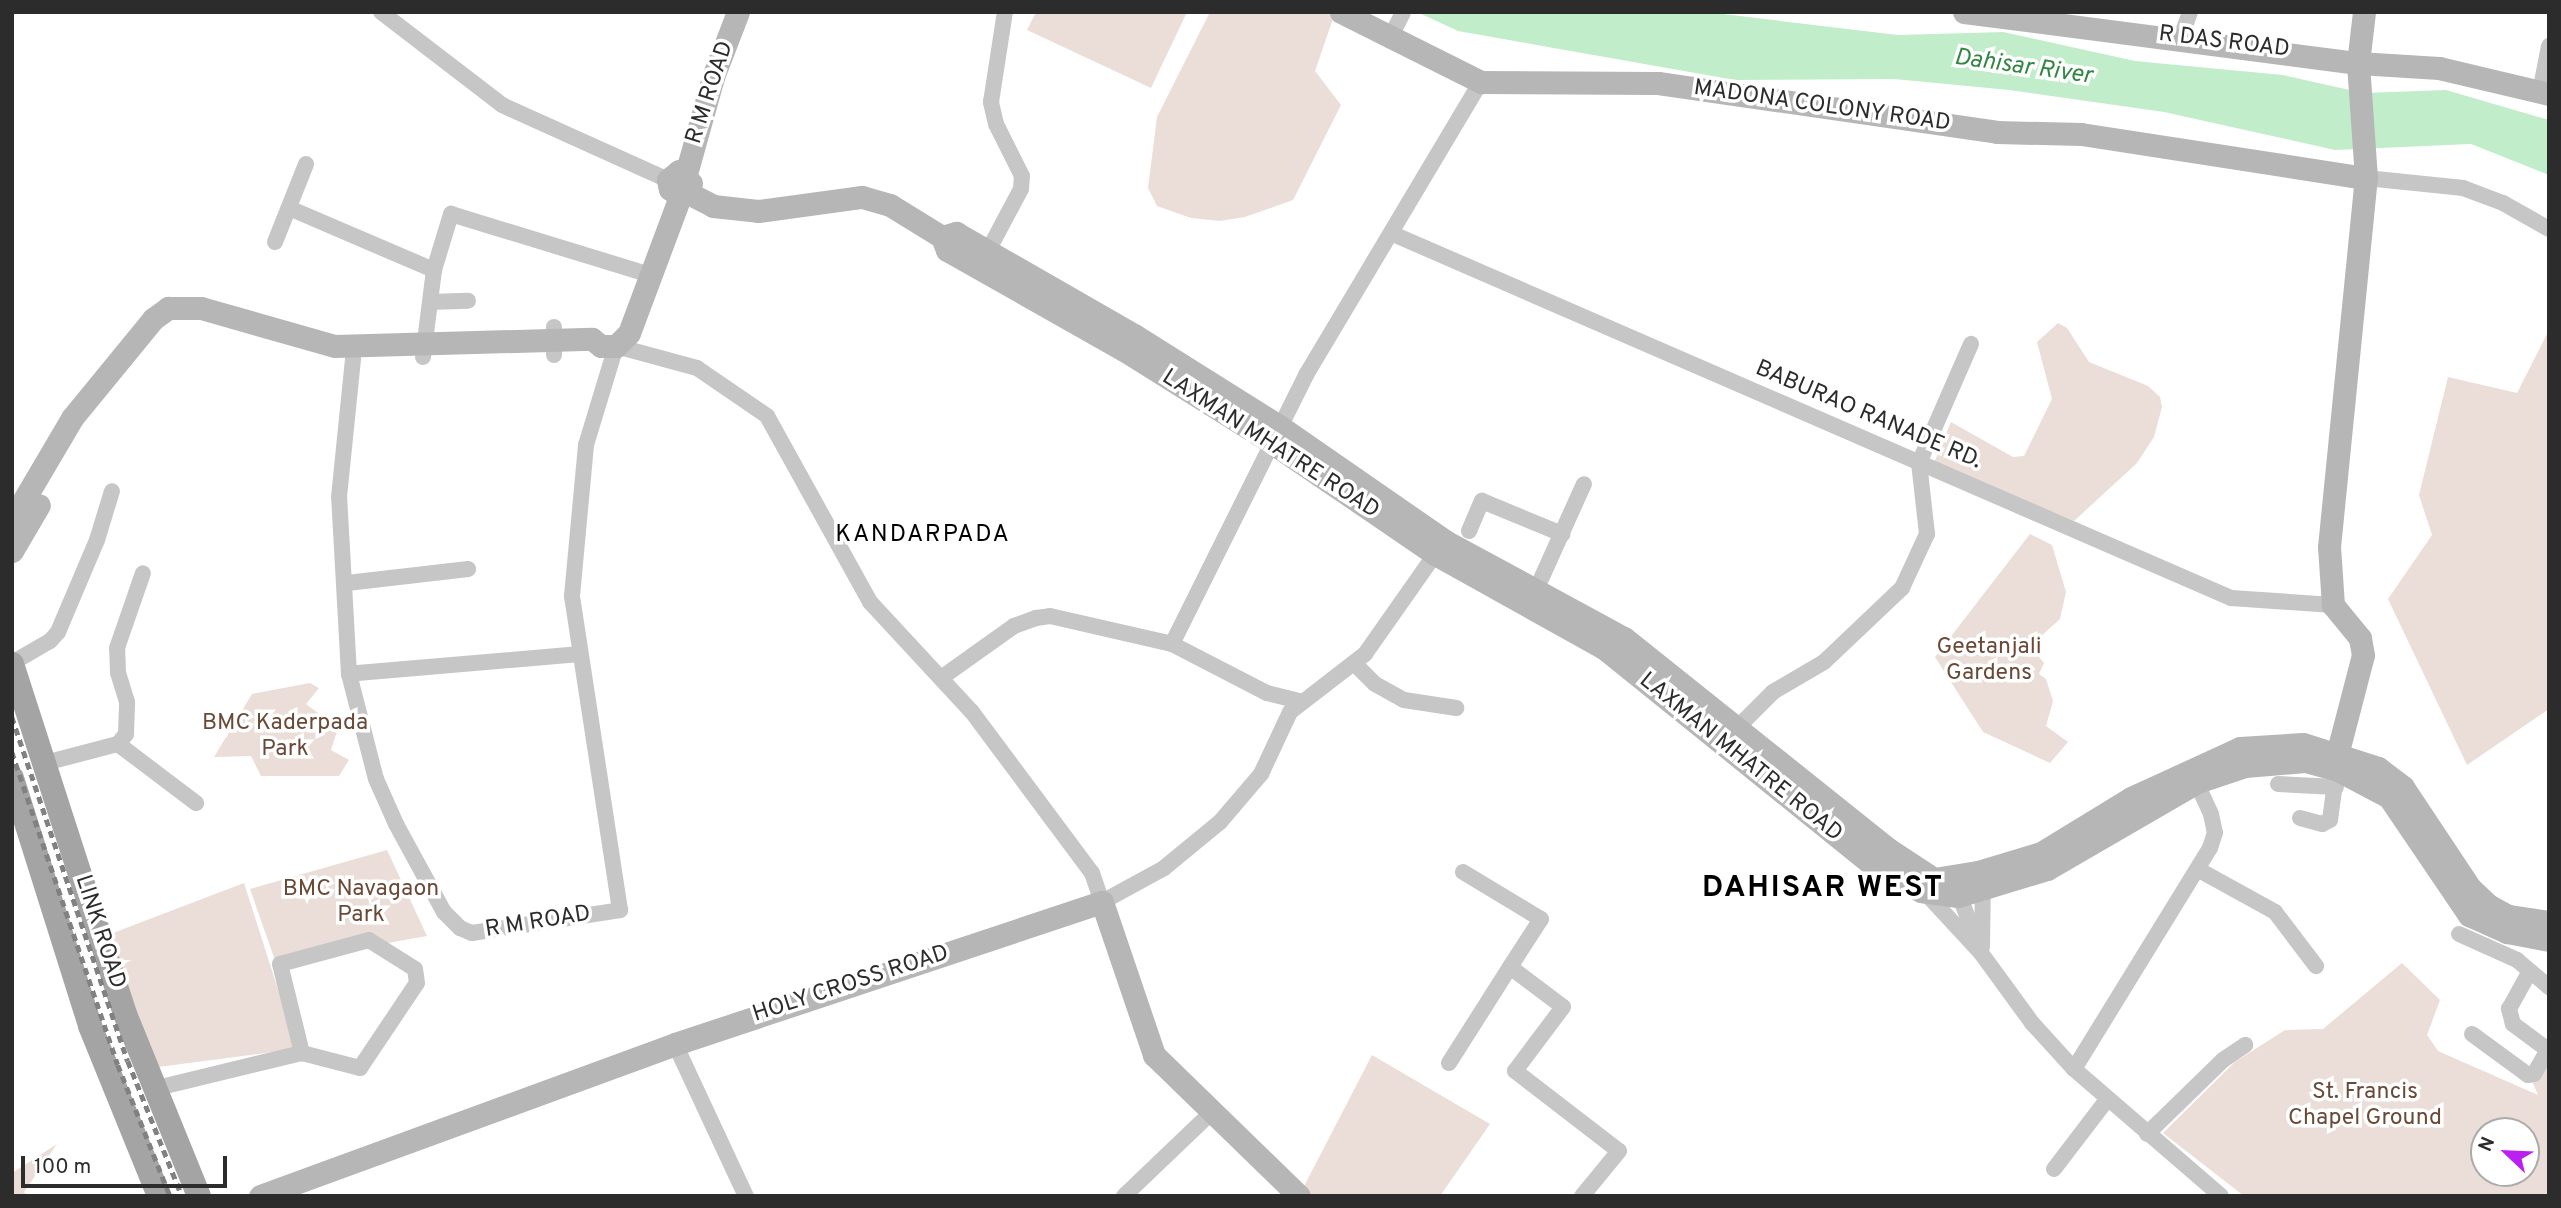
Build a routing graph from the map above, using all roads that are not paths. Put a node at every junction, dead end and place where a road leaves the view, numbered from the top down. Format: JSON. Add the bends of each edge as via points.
{"nodes":[{"id":1,"x":381,"y":12,"type":"edge"},
{"id":2,"x":724,"y":12,"type":"edge"},
{"id":3,"x":738,"y":12,"type":"edge"},
{"id":4,"x":1005,"y":12,"type":"edge"},
{"id":5,"x":1341,"y":12,"type":"edge"},
{"id":6,"x":1964,"y":12,"type":"edge"},
{"id":7,"x":2190,"y":12,"type":"edge"},
{"id":8,"x":2364,"y":12,"type":"edge"},
{"id":9,"x":1402,"y":15,"type":"edge"},
{"id":10,"x":2181,"y":37,"type":"junction"},
{"id":11,"x":1389,"y":40,"type":"junction"},
{"id":12,"x":2549,"y":46,"type":"edge"},
{"id":13,"x":2359,"y":72,"type":"junction"},
{"id":14,"x":1481,"y":82,"type":"junction"},
{"id":15,"x":2544,"y":93,"type":"edge"},
{"id":16,"x":306,"y":164,"type":"dead end"},
{"id":17,"x":2366,"y":178,"type":"junction"},
{"id":18,"x":680,"y":183,"type":"junction"},
{"id":19,"x":289,"y":208,"type":"junction"},
{"id":20,"x":2549,"y":229,"type":"edge"},
{"id":21,"x":1394,"y":234,"type":"junction"},
{"id":22,"x":942,"y":237,"type":"junction"},
{"id":23,"x":275,"y":242,"type":"dead end"},
{"id":24,"x":988,"y":251,"type":"junction"},
{"id":25,"x":434,"y":270,"type":"junction"},
{"id":26,"x":646,"y":273,"type":"junction"},
{"id":27,"x":468,"y":301,"type":"dead end"},
{"id":28,"x":430,"y":302,"type":"junction"},
{"id":29,"x":1971,"y":344,"type":"dead end"},
{"id":30,"x":608,"y":346,"type":"junction"},
{"id":31,"x":424,"y":351,"type":"junction"},
{"id":32,"x":354,"y":358,"type":"junction"},
{"id":33,"x":1275,"y":434,"type":"junction"},
{"id":34,"x":1919,"y":463,"type":"junction"},
{"id":35,"x":1584,"y":484,"type":"dead end"},
{"id":36,"x":112,"y":491,"type":"dead end"},
{"id":37,"x":12,"y":520,"type":"edge"},
{"id":38,"x":1469,"y":531,"type":"dead end"},
{"id":39,"x":1562,"y":534,"type":"junction"},
{"id":40,"x":1440,"y":548,"type":"junction"},
{"id":41,"x":12,"y":551,"type":"edge"},
{"id":42,"x":468,"y":569,"type":"dead end"},
{"id":43,"x":143,"y":573,"type":"dead end"},
{"id":44,"x":346,"y":583,"type":"junction"},
{"id":45,"x":1533,"y":597,"type":"junction"},
{"id":46,"x":2333,"y":605,"type":"junction"},
{"id":47,"x":1172,"y":644,"type":"junction"},
{"id":48,"x":580,"y":654,"type":"junction"},
{"id":49,"x":12,"y":663,"type":"edge"},
{"id":50,"x":1355,"y":664,"type":"junction"},
{"id":51,"x":349,"y":674,"type":"junction"},
{"id":52,"x":941,"y":678,"type":"junction"},
{"id":53,"x":1300,"y":701,"type":"junction"},
{"id":54,"x":1456,"y":708,"type":"dead end"},
{"id":55,"x":1729,"y":736,"type":"junction"},
{"id":56,"x":118,"y":744,"type":"junction"},
{"id":57,"x":45,"y":763,"type":"junction"},
{"id":58,"x":2337,"y":770,"type":"junction"},
{"id":59,"x":2193,"y":775,"type":"junction"},
{"id":60,"x":12,"y":778,"type":"edge"},
{"id":61,"x":2278,"y":784,"type":"dead end"},
{"id":62,"x":197,"y":803,"type":"dead end"},
{"id":63,"x":2300,"y":818,"type":"dead end"},
{"id":64,"x":19,"y":824,"type":"edge"},
{"id":65,"x":2199,"y":870,"type":"junction"},
{"id":66,"x":1463,"y":872,"type":"dead end"},
{"id":67,"x":1983,"y":880,"type":"junction"},
{"id":68,"x":1919,"y":881,"type":"junction"},
{"id":69,"x":1956,"y":886,"type":"junction"},
{"id":70,"x":1102,"y":902,"type":"junction"},
{"id":71,"x":2549,"y":922,"type":"edge"},
{"id":72,"x":2501,"y":932,"type":"junction"},
{"id":73,"x":2549,"y":940,"type":"edge"},
{"id":74,"x":1981,"y":953,"type":"junction"},
{"id":75,"x":2316,"y":966,"type":"dead end"},
{"id":76,"x":1510,"y":967,"type":"junction"},
{"id":77,"x":2530,"y":971,"type":"junction"},
{"id":78,"x":2549,"y":987,"type":"edge"},
{"id":79,"x":2472,"y":1034,"type":"dead end"},
{"id":80,"x":675,"y":1044,"type":"junction"},
{"id":81,"x":2245,"y":1045,"type":"dead end"},
{"id":82,"x":302,"y":1053,"type":"junction"},
{"id":83,"x":1449,"y":1063,"type":"dead end"},
{"id":84,"x":2074,"y":1069,"type":"junction"},
{"id":85,"x":153,"y":1089,"type":"junction"},
{"id":86,"x":2106,"y":1101,"type":"junction"},
{"id":87,"x":1213,"y":1111,"type":"junction"},
{"id":88,"x":2147,"y":1135,"type":"junction"},
{"id":89,"x":2054,"y":1169,"type":"dead end"},
{"id":90,"x":159,"y":1196,"type":"edge"},
{"id":91,"x":198,"y":1196,"type":"edge"},
{"id":92,"x":260,"y":1196,"type":"edge"},
{"id":93,"x":746,"y":1196,"type":"edge"},
{"id":94,"x":1124,"y":1196,"type":"edge"},
{"id":95,"x":1299,"y":1196,"type":"edge"},
{"id":96,"x":1582,"y":1196,"type":"edge"},
{"id":97,"x":2221,"y":1196,"type":"edge"}],
"edges":[{"from":1,"to":18,"type":"street","via":[[502,105]]},
{"from":2,"to":18,"type":"main road","name":"R M ROAD","via":[[699,78]]},
{"from":3,"to":18,"type":"main road","name":"R M ROAD"},
{"from":4,"to":24,"type":"street","via":[[991,102],[996,124],[1022,176],[1021,189]]},
{"from":5,"to":11,"type":"main road"},
{"from":6,"to":10,"type":"main road","name":"R DAS ROAD"},
{"from":7,"to":10,"type":"street"},
{"from":8,"to":13,"type":"main road"},
{"from":9,"to":11,"type":"street"},
{"from":10,"to":13,"type":"main road","name":"R DAS ROAD"},
{"from":11,"to":14,"type":"main road"},
{"from":12,"to":15,"type":"street"},
{"from":13,"to":15,"type":"main road","name":"R DAS ROAD","via":[[2439,68]]},
{"from":13,"to":17,"type":"main road"},
{"from":14,"to":17,"type":"main road","name":"MADONA COLONY ROAD","via":[[1658,83],[1997,132],[2081,134]]},
{"from":14,"to":21,"type":"street"},
{"from":16,"to":19,"type":"street"},
{"from":17,"to":20,"type":"street","name":"MADONA COLONY ROAD","via":[[2463,188]]},
{"from":17,"to":46,"type":"main road","via":[[2329,547]]},
{"from":18,"to":22,"type":"main road","name":"LAXMAN MHATRE ROAD","via":[[713,206],[758,212],[876,199]]},
{"from":18,"to":26,"type":"main road","name":"R M ROAD"},
{"from":19,"to":23,"type":"street"},
{"from":19,"to":25,"type":"street"},
{"from":21,"to":33,"type":"street","via":[[1355,292]]},
{"from":21,"to":34,"type":"street","name":"BABURAO RANADE RD."},
{"from":22,"to":24,"type":"main road","name":"LAXMAN MHATRE ROAD","via":[[956,233]]},
{"from":22,"to":33,"type":"main road","name":"LAXMAN MHATRE ROAD","via":[[947,250]]},
{"from":24,"to":33,"type":"main road","name":"LAXMAN MHATRE ROAD","via":[[1134,335]]},
{"from":25,"to":26,"type":"street","via":[[451,214]]},
{"from":25,"to":28,"type":"street"},
{"from":26,"to":30,"type":"main road","name":"R M ROAD","via":[[629,332]]},
{"from":27,"to":28,"type":"street"},
{"from":28,"to":31,"type":"street"},
{"from":29,"to":34,"type":"street"},
{"from":30,"to":31,"type":"main road","via":[[593,355],[554,341]]},
{"from":30,"to":48,"type":"street","name":"R M ROAD","via":[[586,445],[572,596]]},
{"from":30,"to":52,"type":"street","via":[[697,368],[767,416],[870,602]]},
{"from":31,"to":32,"type":"main road"},
{"from":31,"to":37,"type":"main road","via":[[334,346],[201,308],[169,308],[153,319],[72,418]]},
{"from":32,"to":41,"type":"main road","via":[[332,358],[198,320],[170,324],[86,425]]},
{"from":32,"to":44,"type":"street","via":[[339,497]]},
{"from":33,"to":40,"type":"main road","name":"LAXMAN MHATRE ROAD"},
{"from":33,"to":47,"type":"street"},
{"from":34,"to":46,"type":"street","name":"BABURAO RANADE RD.","via":[[2231,598]]},
{"from":34,"to":55,"type":"street","via":[[1927,534],[1902,588],[1824,663],[1773,692]]},
{"from":35,"to":39,"type":"street"},
{"from":36,"to":49,"type":"street","via":[[97,540],[58,632],[50,642]]},
{"from":38,"to":39,"type":"street","via":[[1482,501]]},
{"from":39,"to":45,"type":"street"},
{"from":40,"to":45,"type":"main road","name":"LAXMAN MHATRE ROAD"},
{"from":40,"to":50,"type":"street"},
{"from":42,"to":44,"type":"street"},
{"from":43,"to":56,"type":"street","via":[[117,648],[118,673],[127,702],[126,734]]},
{"from":44,"to":51,"type":"street"},
{"from":45,"to":55,"type":"main road","name":"LAXMAN MHATRE ROAD","via":[[1625,638]]},
{"from":46,"to":58,"type":"main road","via":[[2360,638],[2363,655]]},
{"from":47,"to":52,"type":"street","via":[[1050,616],[1036,618],[1014,626]]},
{"from":47,"to":53,"type":"street","via":[[1267,693]]},
{"from":48,"to":51,"type":"street"},
{"from":48,"to":51,"type":"street","name":"R M ROAD","via":[[620,910],[472,933],[453,924],[444,912],[396,824],[376,779]]},
{"from":49,"to":57,"type":"main road","name":"LINK ROAD"},
{"from":50,"to":53,"type":"street"},
{"from":50,"to":54,"type":"street","via":[[1375,684],[1404,700]]},
{"from":52,"to":70,"type":"street","via":[[972,712],[1092,873]]},
{"from":53,"to":70,"type":"street","via":[[1284,721],[1261,774],[1220,822],[1164,868]]},
{"from":55,"to":68,"type":"main road","name":"LAXMAN MHATRE ROAD"},
{"from":56,"to":57,"type":"street"},
{"from":56,"to":62,"type":"street"},
{"from":57,"to":85,"type":"main road","name":"LINK ROAD"},
{"from":58,"to":59,"type":"main road","name":"LAXMAN MHATRE ROAD","via":[[2303,744],[2240,748]]},
{"from":58,"to":61,"type":"street"},
{"from":58,"to":63,"type":"street","via":[[2332,815],[2326,823]]},
{"from":58,"to":72,"type":"main road","name":"LAXMAN MHATRE ROAD","via":[[2378,768],[2403,787],[2470,888],[2470,916]]},
{"from":59,"to":65,"type":"street","via":[[2215,833]]},
{"from":59,"to":67,"type":"main road","name":"LAXMAN MHATRE ROAD"},
{"from":60,"to":64,"type":"main road","name":"LINK ROAD"},
{"from":64,"to":90,"type":"main road","name":"LINK ROAD","via":[[90,1026]]},
{"from":65,"to":75,"type":"street","via":[[2275,912]]},
{"from":65,"to":84,"type":"street"},
{"from":66,"to":76,"type":"street","via":[[1541,919]]},
{"from":67,"to":69,"type":"main road","name":"LAXMAN MHATRE ROAD"},
{"from":67,"to":74,"type":"street"},
{"from":68,"to":69,"type":"main road","name":"LAXMAN MHATRE ROAD","via":[[1934,878]]},
{"from":68,"to":74,"type":"street"},
{"from":69,"to":74,"type":"street"},
{"from":70,"to":80,"type":"main road","name":"HOLY CROSS ROAD"},
{"from":70,"to":87,"type":"main road","via":[[1154,1055]]},
{"from":71,"to":72,"type":"main road","name":"LAXMAN MHATRE ROAD"},
{"from":72,"to":73,"type":"main road","name":"LAXMAN MHATRE ROAD"},
{"from":72,"to":77,"type":"street"},
{"from":74,"to":84,"type":"street","via":[[2032,1023]]},
{"from":76,"to":83,"type":"street"},
{"from":76,"to":96,"type":"street","via":[[1563,1007],[1515,1070],[1619,1151]]},
{"from":77,"to":78,"type":"street"},
{"from":77,"to":79,"type":"street","via":[[2509,1009],[2513,1024],[2548,1050],[2534,1074],[2528,1075]]},
{"from":80,"to":92,"type":"main road","name":"HOLY CROSS ROAD"},
{"from":80,"to":93,"type":"street"},
{"from":81,"to":88,"type":"street","via":[[2223,1060]]},
{"from":82,"to":82,"type":"street","via":[[360,1068],[417,983],[415,969],[369,940],[281,964]]},
{"from":82,"to":85,"type":"street"},
{"from":84,"to":86,"type":"street"},
{"from":85,"to":91,"type":"main road","name":"LINK ROAD"},
{"from":86,"to":88,"type":"street"},
{"from":86,"to":89,"type":"street"},
{"from":87,"to":94,"type":"street"},
{"from":87,"to":95,"type":"main road"},
{"from":88,"to":97,"type":"street"}]}
